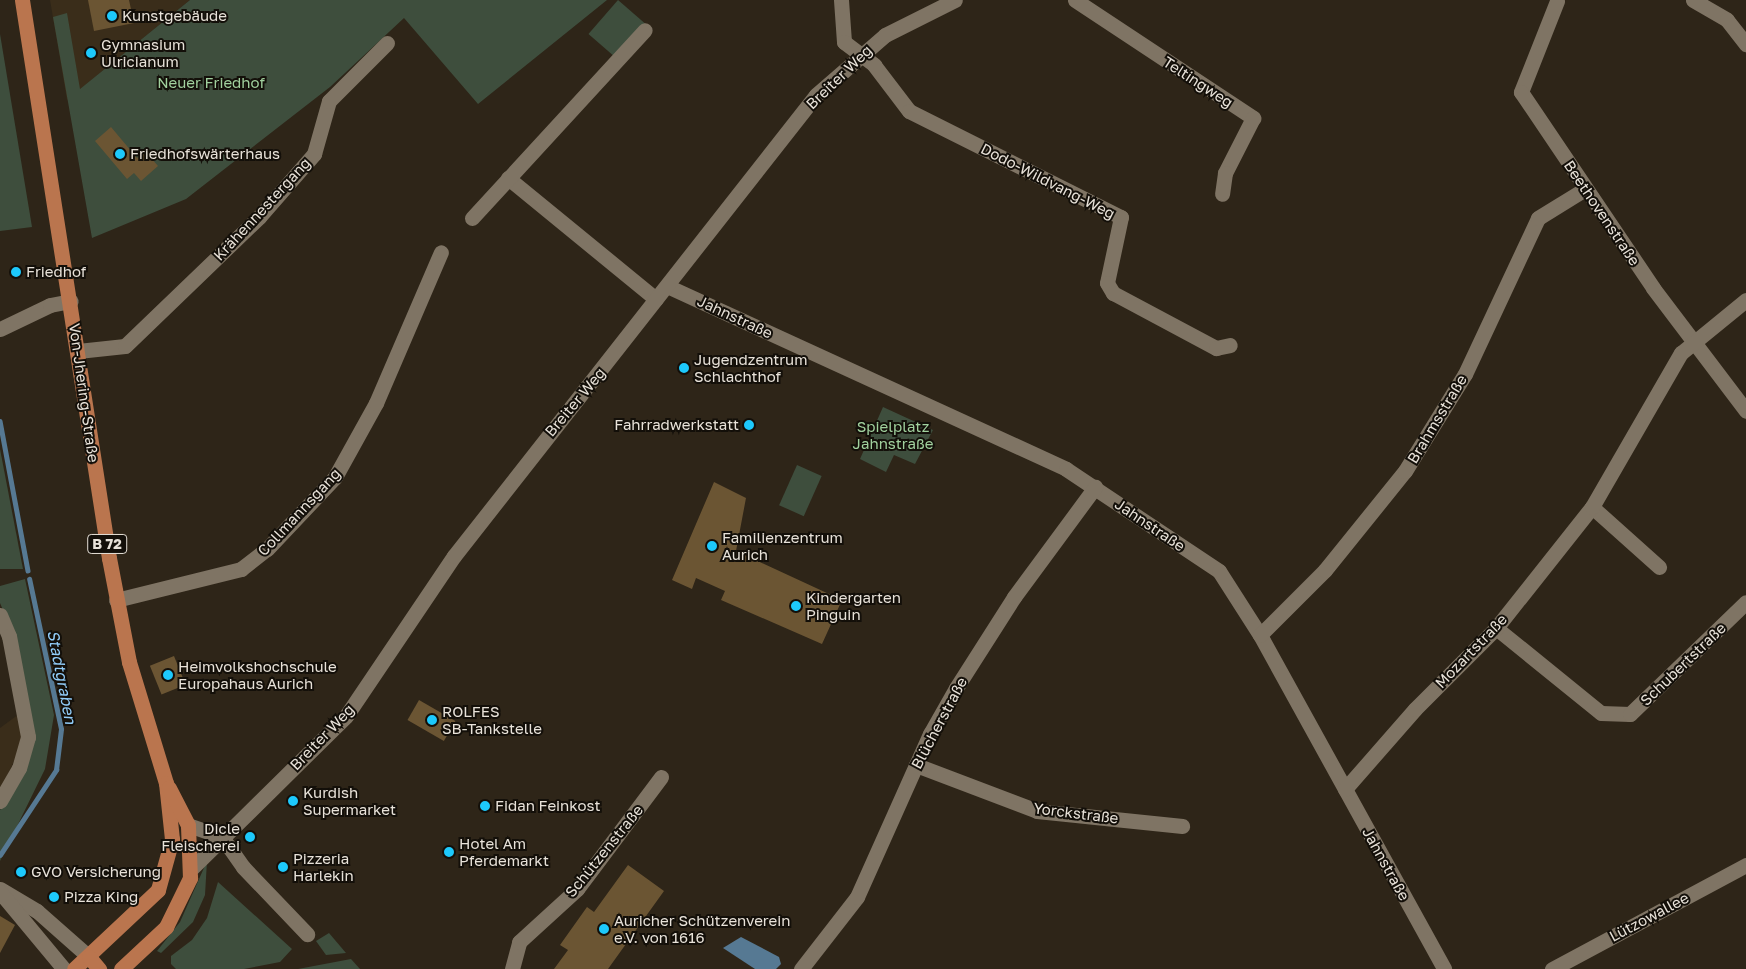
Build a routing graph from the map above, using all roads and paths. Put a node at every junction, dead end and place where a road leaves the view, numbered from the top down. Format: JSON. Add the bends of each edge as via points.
{"nodes":[{"id":1,"x":22,"y":0,"type":"edge"},
{"id":2,"x":841,"y":0,"type":"edge"},
{"id":3,"x":956,"y":0,"type":"edge"},
{"id":4,"x":1075,"y":0,"type":"edge"},
{"id":5,"x":1693,"y":0,"type":"edge"},
{"id":6,"x":1557,"y":1,"type":"edge"},
{"id":7,"x":645,"y":30,"type":"dead end"},
{"id":8,"x":386,"y":43,"type":"dead end"},
{"id":9,"x":1746,"y":44,"type":"edge"},
{"id":10,"x":859,"y":54,"type":"junction"},
{"id":11,"x":508,"y":178,"type":"junction"},
{"id":12,"x":1585,"y":189,"type":"junction"},
{"id":13,"x":1222,"y":194,"type":"dead end"},
{"id":14,"x":472,"y":218,"type":"dead end"},
{"id":15,"x":442,"y":252,"type":"dead end"},
{"id":16,"x":667,"y":286,"type":"junction"},
{"id":17,"x":656,"y":299,"type":"junction"},
{"id":18,"x":1746,"y":300,"type":"edge"},
{"id":19,"x":71,"y":301,"type":"junction"},
{"id":20,"x":0,"y":329,"type":"edge"},
{"id":21,"x":1695,"y":341,"type":"junction"},
{"id":22,"x":1230,"y":345,"type":"dead end"},
{"id":23,"x":78,"y":351,"type":"junction"},
{"id":24,"x":1746,"y":411,"type":"edge"},
{"id":25,"x":1095,"y":487,"type":"junction"},
{"id":26,"x":1592,"y":507,"type":"junction"},
{"id":27,"x":1660,"y":567,"type":"dead end"},
{"id":28,"x":116,"y":600,"type":"junction"},
{"id":29,"x":1746,"y":602,"type":"edge"},
{"id":30,"x":0,"y":615,"type":"edge"},
{"id":31,"x":1496,"y":628,"type":"junction"},
{"id":32,"x":1260,"y":635,"type":"junction"},
{"id":33,"x":916,"y":765,"type":"junction"},
{"id":34,"x":661,"y":777,"type":"dead end"},
{"id":35,"x":166,"y":782,"type":"junction"},
{"id":36,"x":1345,"y":789,"type":"junction"},
{"id":37,"x":0,"y":801,"type":"edge"},
{"id":38,"x":188,"y":825,"type":"junction"},
{"id":39,"x":1182,"y":826,"type":"dead end"},
{"id":40,"x":222,"y":836,"type":"junction"},
{"id":41,"x":1746,"y":865,"type":"edge"},
{"id":42,"x":192,"y":868,"type":"junction"},
{"id":43,"x":0,"y":890,"type":"edge"},
{"id":44,"x":307,"y":934,"type":"dead end"},
{"id":45,"x":89,"y":957,"type":"junction"},
{"id":46,"x":806,"y":968,"type":"edge"},
{"id":47,"x":64,"y":969,"type":"edge"},
{"id":48,"x":74,"y":969,"type":"edge"},
{"id":49,"x":99,"y":969,"type":"edge"},
{"id":50,"x":121,"y":969,"type":"edge"},
{"id":51,"x":512,"y":969,"type":"edge"},
{"id":52,"x":1444,"y":969,"type":"edge"},
{"id":53,"x":1552,"y":969,"type":"edge"}],
"edges":[{"from":1,"to":19,"type":"main road","name":"Von-Jhering-Straße","number":"B 72"},
{"from":2,"to":10,"type":"street","via":[[844,42]]},
{"from":3,"to":10,"type":"street","name":"Breiter Weg","via":[[885,35]]},
{"from":4,"to":13,"type":"street","name":"Teltingweg","via":[[1253,118],[1226,173]]},
{"from":5,"to":9,"type":"street","via":[[1727,20]]},
{"from":6,"to":12,"type":"street","name":"Beethovenstraße","via":[[1521,92]]},
{"from":7,"to":11,"type":"street"},
{"from":8,"to":23,"type":"street","name":"Krähennestergang","via":[[330,101],[314,154],[259,218],[125,346]]},
{"from":10,"to":16,"type":"street","name":"Breiter Weg","via":[[816,95]]},
{"from":10,"to":22,"type":"street","name":"Dodo-Wildvang-Weg","via":[[874,65],[909,111],[1121,217],[1107,283],[1113,294],[1216,348]]},
{"from":11,"to":14,"type":"street"},
{"from":11,"to":17,"type":"street"},
{"from":12,"to":21,"type":"street","name":"Beethovenstraße"},
{"from":12,"to":32,"type":"street","name":"Brahmsstraße","via":[[1538,218],[1464,374],[1405,471],[1325,570]]},
{"from":15,"to":28,"type":"street","name":"Collmannsgang","via":[[376,403],[335,477],[267,549],[240,569]]},
{"from":16,"to":17,"type":"street","name":"Breiter Weg"},
{"from":16,"to":25,"type":"street","name":"Jahnstraße","via":[[1025,448]]},
{"from":17,"to":40,"type":"street","name":"Breiter Weg","via":[[454,556],[346,716]]},
{"from":18,"to":21,"type":"street","name":"Mozartstraße"},
{"from":19,"to":20,"type":"street","via":[[50,305]]},
{"from":19,"to":23,"type":"main road","name":"Von-Jhering-Straße","number":"B 72"},
{"from":21,"to":24,"type":"street","name":"Beethovenstraße"},
{"from":21,"to":26,"type":"street","name":"Mozartstraße","via":[[1681,353]]},
{"from":23,"to":28,"type":"main road","name":"Von-Jhering-Straße","number":"B 72"},
{"from":25,"to":32,"type":"street","name":"Jahnstraße","via":[[1219,571]]},
{"from":25,"to":33,"type":"street","name":"Blücherstraße","via":[[1014,597],[956,688]]},
{"from":26,"to":27,"type":"street"},
{"from":26,"to":31,"type":"street","name":"Mozartstraße"},
{"from":28,"to":35,"type":"main road","name":"Von-Jhering-Straße","number":"B 72","via":[[138,696]]},
{"from":29,"to":31,"type":"street","name":"Schubertstraße","via":[[1630,714],[1601,713]]},
{"from":30,"to":37,"type":"street","via":[[11,644],[28,737],[19,768]]},
{"from":31,"to":36,"type":"street","name":"Mozartstraße","via":[[1415,708]]},
{"from":32,"to":36,"type":"street","name":"Jahnstraße"},
{"from":33,"to":39,"type":"street","name":"Yorckstraße","via":[[1037,811]]},
{"from":33,"to":46,"type":"street","name":"Blücherstraße","via":[[857,896]]},
{"from":34,"to":51,"type":"street","name":"Schützenstraße","via":[[577,888],[519,942]]},
{"from":35,"to":38,"type":"main road","name":"Von-Jhering-Straße","number":"B 72"},
{"from":35,"to":45,"type":"main road","name":"Von-Jhering-Straße","number":"B 72","via":[[172,840],[158,890]]},
{"from":36,"to":52,"type":"street","name":"Jahnstraße"},
{"from":38,"to":40,"type":"street"},
{"from":38,"to":42,"type":"main road","name":"Von-Jhering-Straße","number":"B 72"},
{"from":40,"to":42,"type":"street","name":"Breiter Weg"},
{"from":40,"to":44,"type":"street","via":[[243,867]]},
{"from":41,"to":53,"type":"street","name":"Lützowallee"},
{"from":42,"to":50,"type":"main road","name":"Von-Jhering-Straße","number":"B 72","via":[[181,903],[166,927]]},
{"from":43,"to":45,"type":"street","via":[[37,911]]},
{"from":43,"to":47,"type":"street"},
{"from":45,"to":48,"type":"main road","number":"B 72"},
{"from":45,"to":49,"type":"main road"}]}
